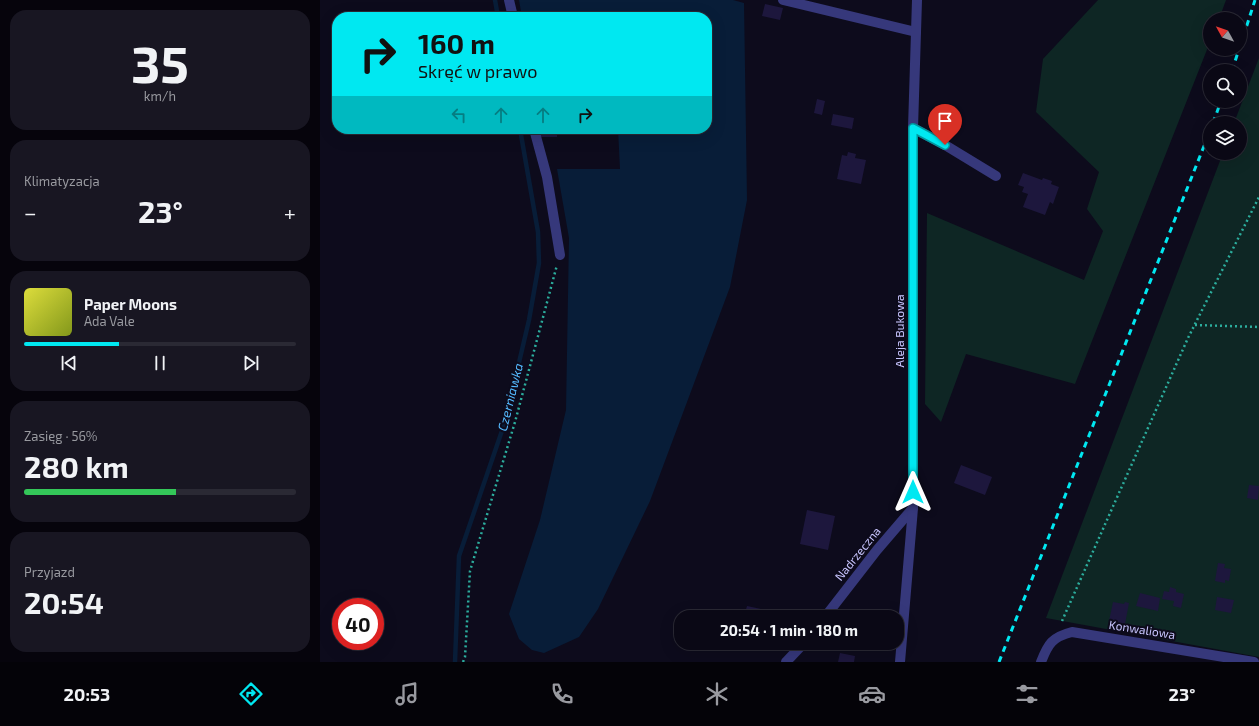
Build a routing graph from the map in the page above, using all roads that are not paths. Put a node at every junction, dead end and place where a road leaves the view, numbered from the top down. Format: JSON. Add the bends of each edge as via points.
{"nodes":[{"id":1,"x":509,"y":0,"type":"edge"},
{"id":2,"x":783,"y":0,"type":"edge"},
{"id":3,"x":917,"y":0,"type":"edge"},
{"id":4,"x":511,"y":12,"type":"edge"},
{"id":5,"x":916,"y":32,"type":"junction"},
{"id":6,"x":913,"y":128,"type":"junction"},
{"id":7,"x":535,"y":134,"type":"edge"},
{"id":8,"x":996,"y":176,"type":"dead end"},
{"id":9,"x":560,"y":255,"type":"road end"},
{"id":10,"x":913,"y":508,"type":"junction"},
{"id":11,"x":830,"y":610,"type":"edge"},
{"id":12,"x":797,"y":650,"type":"edge"},
{"id":13,"x":786,"y":662,"type":"edge"},
{"id":14,"x":900,"y":662,"type":"edge"},
{"id":15,"x":1040,"y":662,"type":"edge"},
{"id":16,"x":1254,"y":662,"type":"edge"}],
"edges":[{"from":1,"to":4,"type":"street"},
{"from":2,"to":5,"type":"street"},
{"from":3,"to":5,"type":"street","name":"Aleja Bukowa"},
{"from":5,"to":6,"type":"street","name":"Aleja Bukowa"},
{"from":6,"to":8,"type":"street"},
{"from":6,"to":10,"type":"street","name":"Aleja Bukowa"},
{"from":7,"to":9,"type":"street","via":[[547,177]]},
{"from":10,"to":11,"type":"street","name":"Nadrzeczna"},
{"from":10,"to":14,"type":"street","name":"Aleja Bukowa"},
{"from":12,"to":13,"type":"street"},
{"from":15,"to":16,"type":"street","name":"Konwaliowa","via":[[1054,638],[1072,632]]}]}
